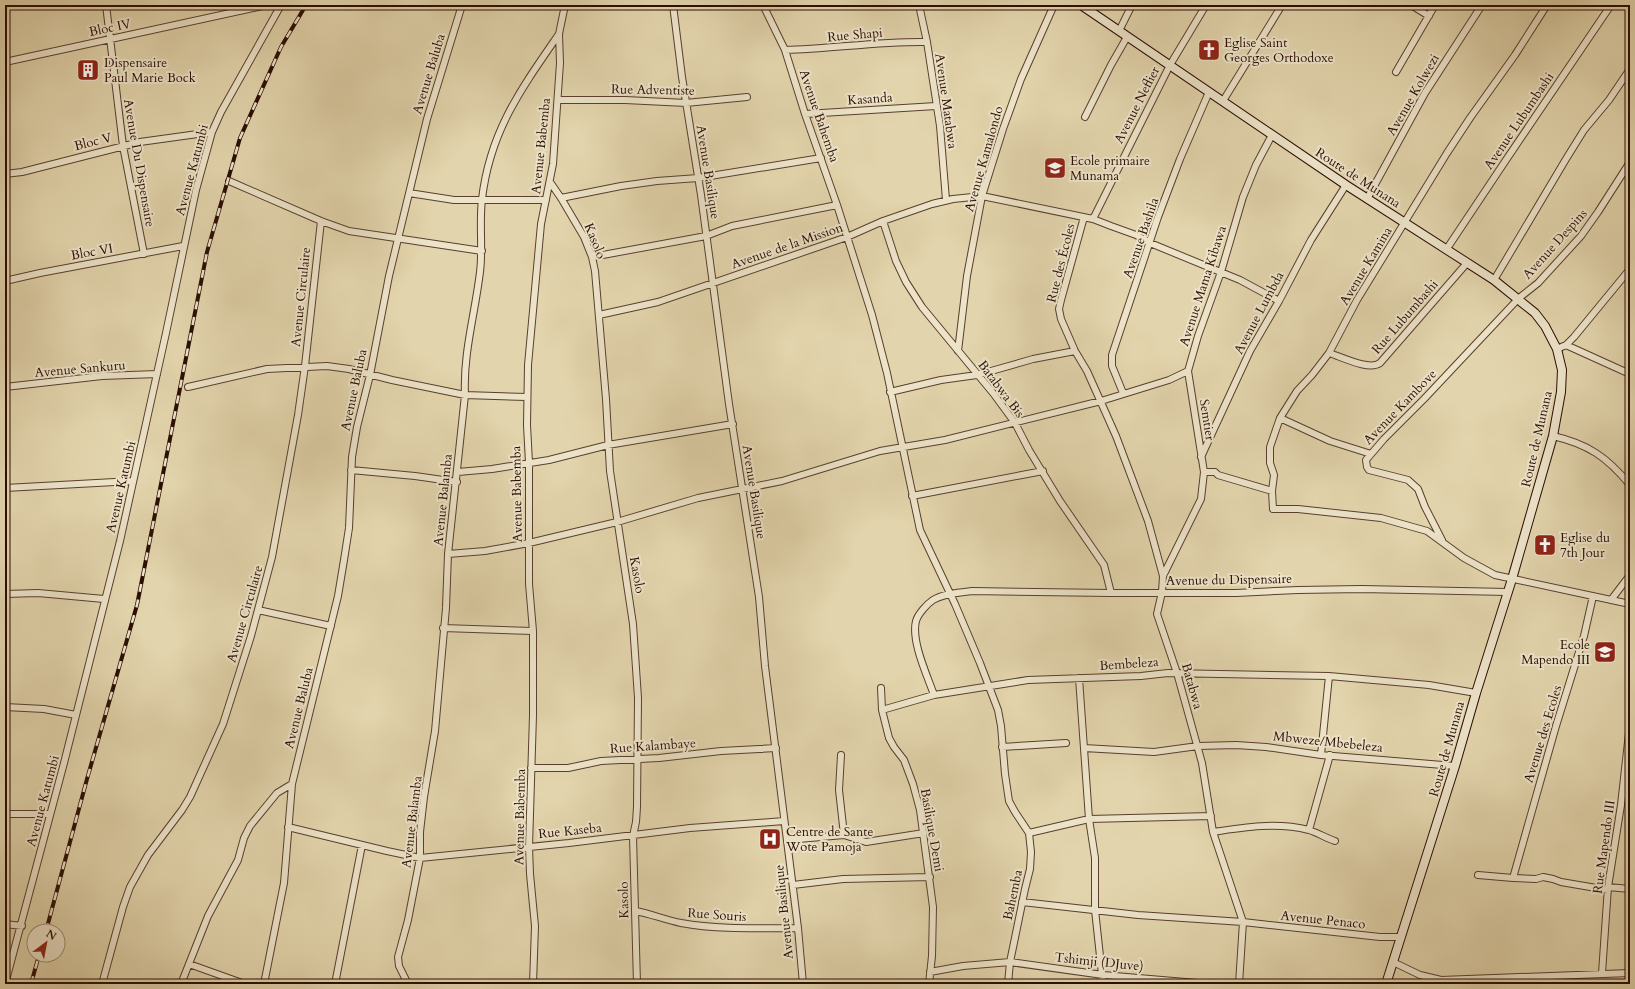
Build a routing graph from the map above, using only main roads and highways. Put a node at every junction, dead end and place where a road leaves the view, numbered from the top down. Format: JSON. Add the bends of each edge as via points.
{"nodes":[{"id":1,"x":1081,"y":5,"type":"edge"},
{"id":2,"x":1386,"y":984,"type":"edge"}],
"edges":[{"from":1,"to":2,"type":"main road","name":"Route de Munana","via":[[1346,185],[1519,298],[1535,312],[1557,349],[1562,370],[1561,392],[1552,436],[1512,579]]}]}
